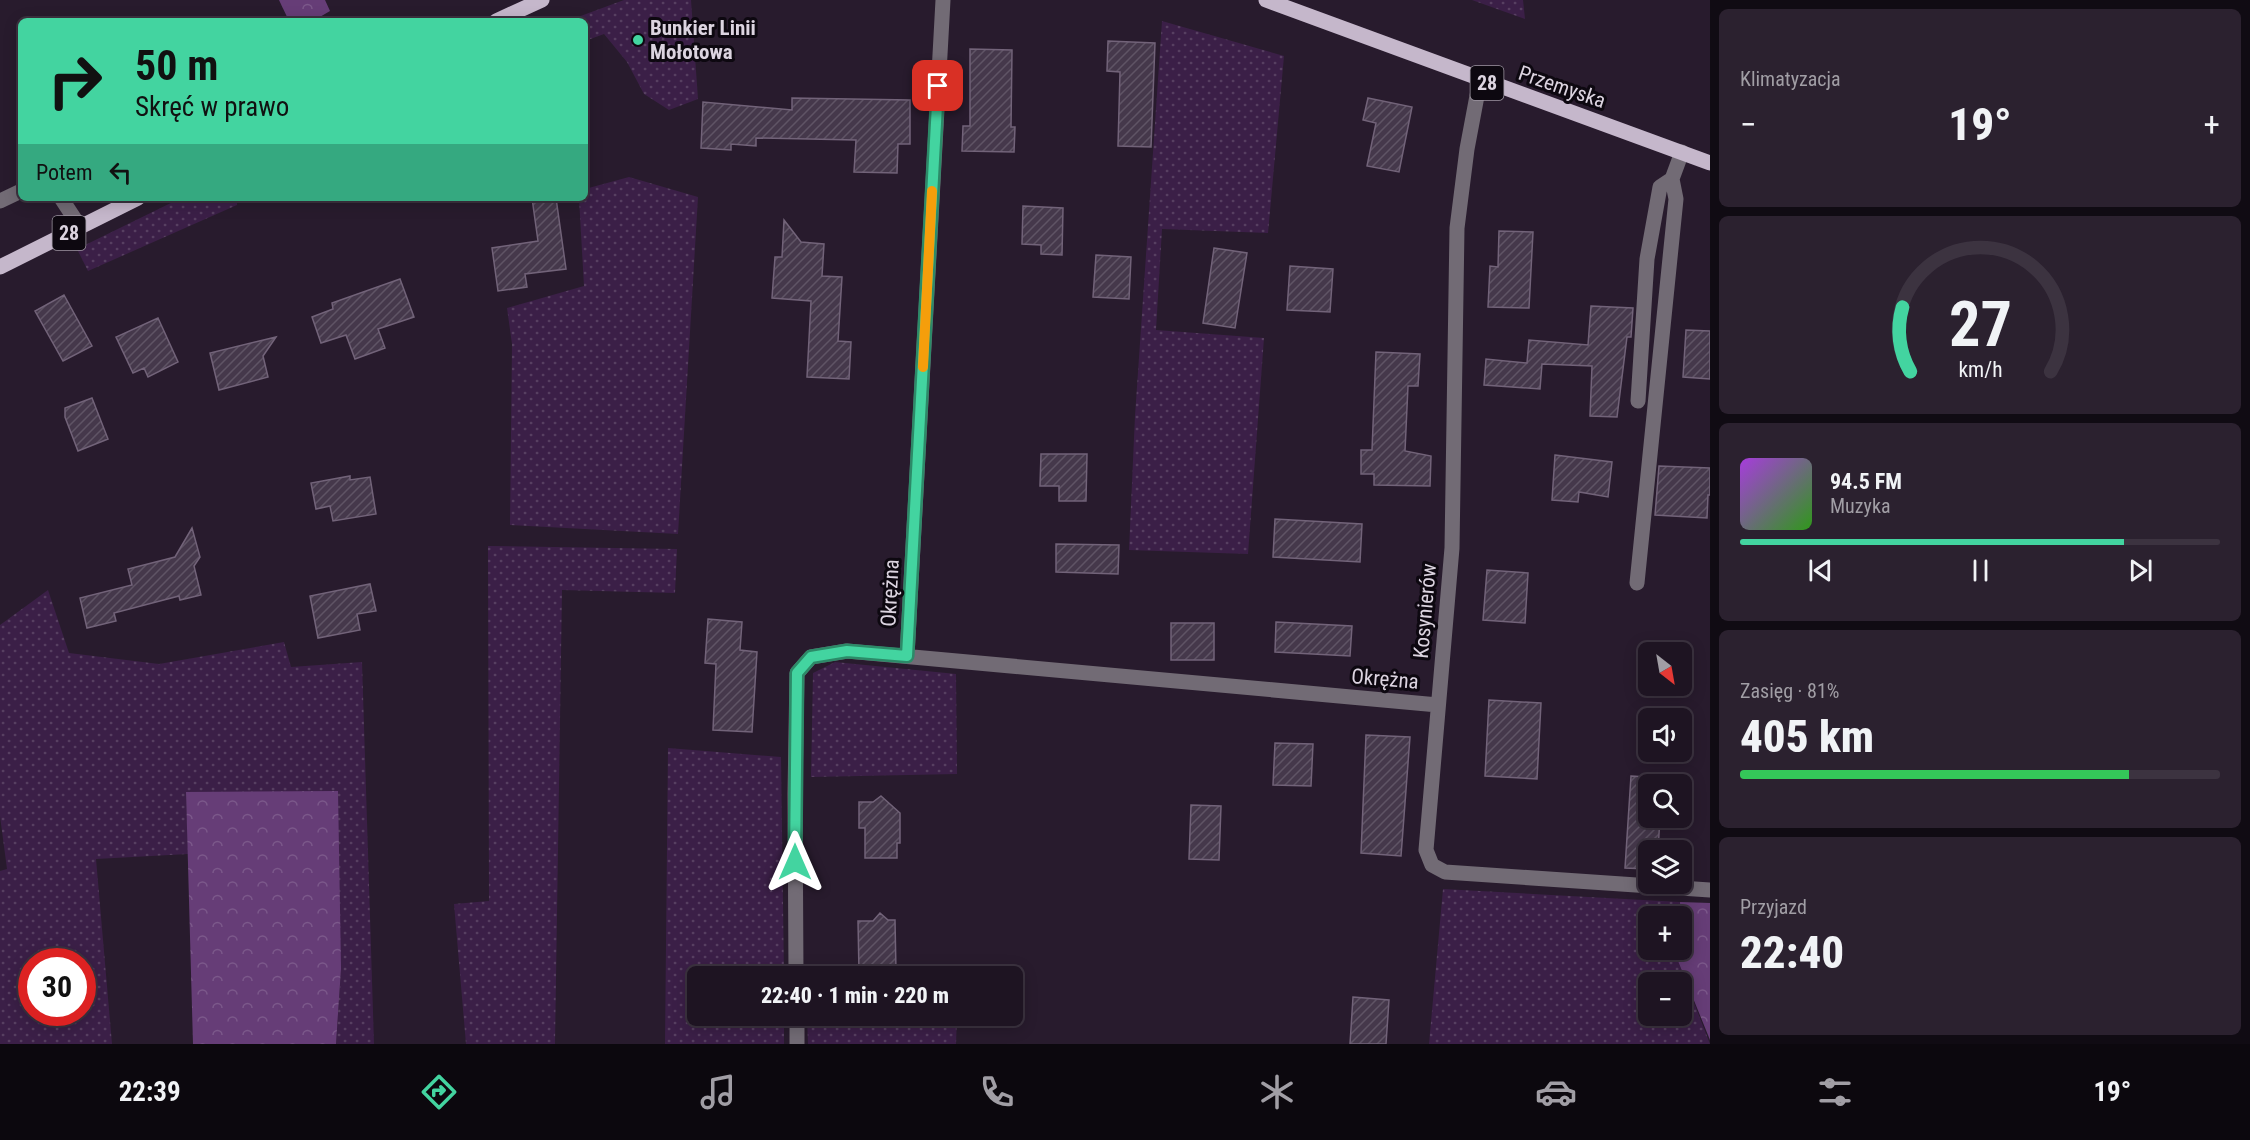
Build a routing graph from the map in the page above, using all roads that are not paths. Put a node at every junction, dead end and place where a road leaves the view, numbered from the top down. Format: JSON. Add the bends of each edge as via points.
{"nodes":[{"id":1,"x":542,"y":0,"type":"edge"},
{"id":2,"x":943,"y":0,"type":"edge"},
{"id":3,"x":1266,"y":0,"type":"edge"},
{"id":4,"x":503,"y":18,"type":"edge"},
{"id":5,"x":1480,"y":80,"type":"junction"},
{"id":6,"x":1682,"y":152,"type":"junction"},
{"id":7,"x":1710,"y":163,"type":"edge"},
{"id":8,"x":1672,"y":179,"type":"junction"},
{"id":9,"x":18,"y":192,"type":"edge"},
{"id":10,"x":0,"y":201,"type":"edge"},
{"id":11,"x":63,"y":201,"type":"edge"},
{"id":12,"x":132,"y":201,"type":"edge"},
{"id":13,"x":80,"y":227,"type":"junction"},
{"id":14,"x":0,"y":267,"type":"edge"},
{"id":15,"x":1638,"y":401,"type":"dead end"},
{"id":16,"x":1637,"y":584,"type":"dead end"},
{"id":17,"x":907,"y":656,"type":"junction"},
{"id":18,"x":1438,"y":705,"type":"junction"},
{"id":19,"x":1710,"y":890,"type":"edge"},
{"id":20,"x":796,"y":966,"type":"edge"},
{"id":21,"x":797,"y":1026,"type":"edge"},
{"id":22,"x":797,"y":1044,"type":"edge"}],
"edges":[{"from":1,"to":4,"type":"main road"},
{"from":2,"to":17,"type":"street","name":"Okrężna"},
{"from":3,"to":5,"type":"main road","name":"Przemyska","number":"28"},
{"from":5,"to":6,"type":"main road","name":"Przemyska","number":"28"},
{"from":5,"to":18,"type":"street","name":"Kosynierów","via":[[1457,228],[1452,548]]},
{"from":6,"to":7,"type":"main road","name":"Przemyska","number":"28"},
{"from":6,"to":8,"type":"street"},
{"from":8,"to":15,"type":"street","via":[[1660,187],[1647,259]]},
{"from":8,"to":16,"type":"street","via":[[1676,199]]},
{"from":9,"to":10,"type":"street"},
{"from":11,"to":13,"type":"street"},
{"from":12,"to":13,"type":"main road","number":"28"},
{"from":13,"to":14,"type":"main road","number":"28"},
{"from":17,"to":18,"type":"street","name":"Okrężna"},
{"from":17,"to":20,"type":"street","via":[[847,651],[811,657],[797,673]]},
{"from":18,"to":19,"type":"street","name":"Kosynierów","via":[[1426,850],[1432,865],[1445,872]]},
{"from":21,"to":22,"type":"street"}]}
